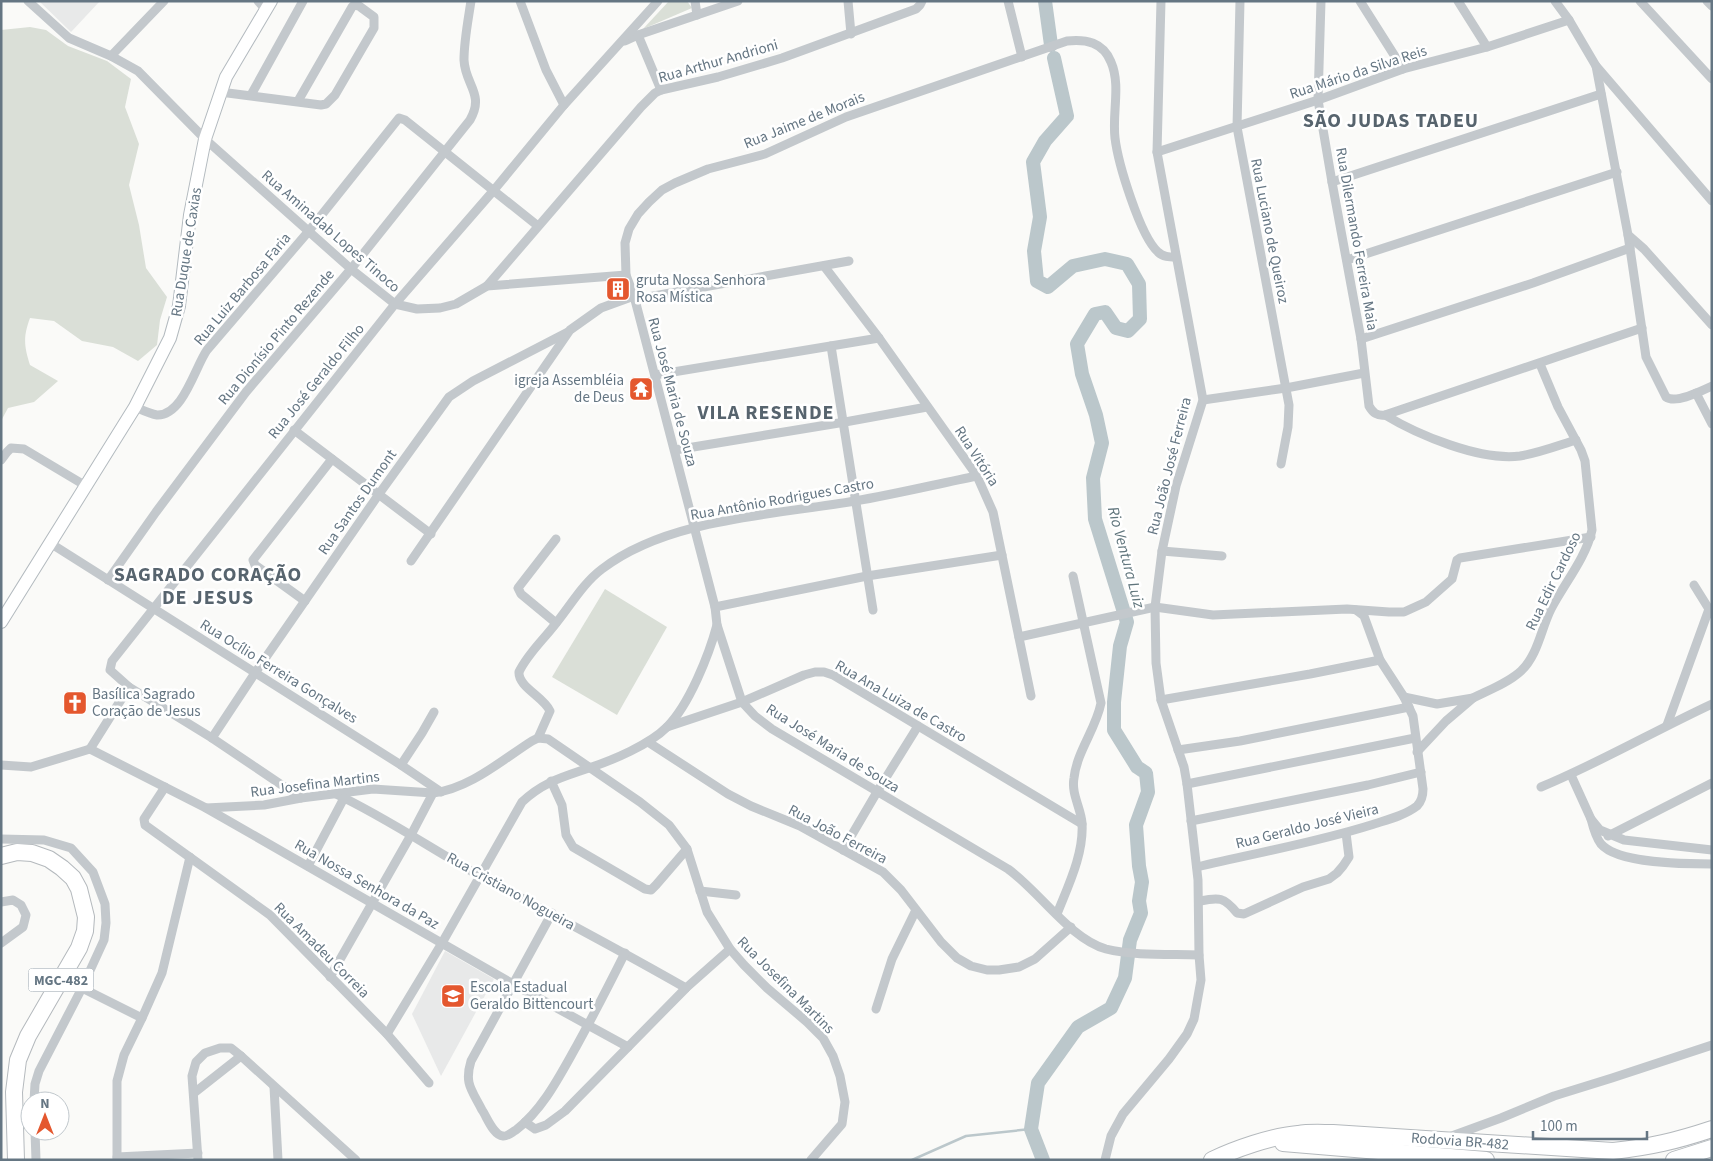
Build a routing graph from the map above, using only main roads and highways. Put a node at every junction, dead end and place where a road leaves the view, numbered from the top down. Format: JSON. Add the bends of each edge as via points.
{"nodes":[{"id":1,"x":1,"y":856,"type":"edge"},
{"id":2,"x":1712,"y":1129,"type":"edge"},
{"id":3,"x":1266,"y":1141,"type":"junction"},
{"id":4,"x":1700,"y":1153,"type":"edge"},
{"id":5,"x":1653,"y":1154,"type":"edge"},
{"id":6,"x":16,"y":1160,"type":"edge"},
{"id":7,"x":1212,"y":1160,"type":"edge"},
{"id":8,"x":1486,"y":1160,"type":"edge"},
{"id":9,"x":1674,"y":1160,"type":"edge"}],
"edges":[{"from":1,"to":6,"type":"highway","number":"MGC-482","via":[[32,853],[62,868],[79,889],[86,917],[79,948],[28,1036],[18,1060],[14,1092]]},
{"from":2,"to":5,"type":"highway","name":"Rodovia BR-482"},
{"from":3,"to":5,"type":"highway","name":"Rodovia BR-482","via":[[1297,1134],[1333,1133]]},
{"from":3,"to":7,"type":"highway","name":"Rodovia BR-482"},
{"from":3,"to":8,"type":"highway","name":"Rodovia BR-482"},
{"from":4,"to":9,"type":"highway"}]}
